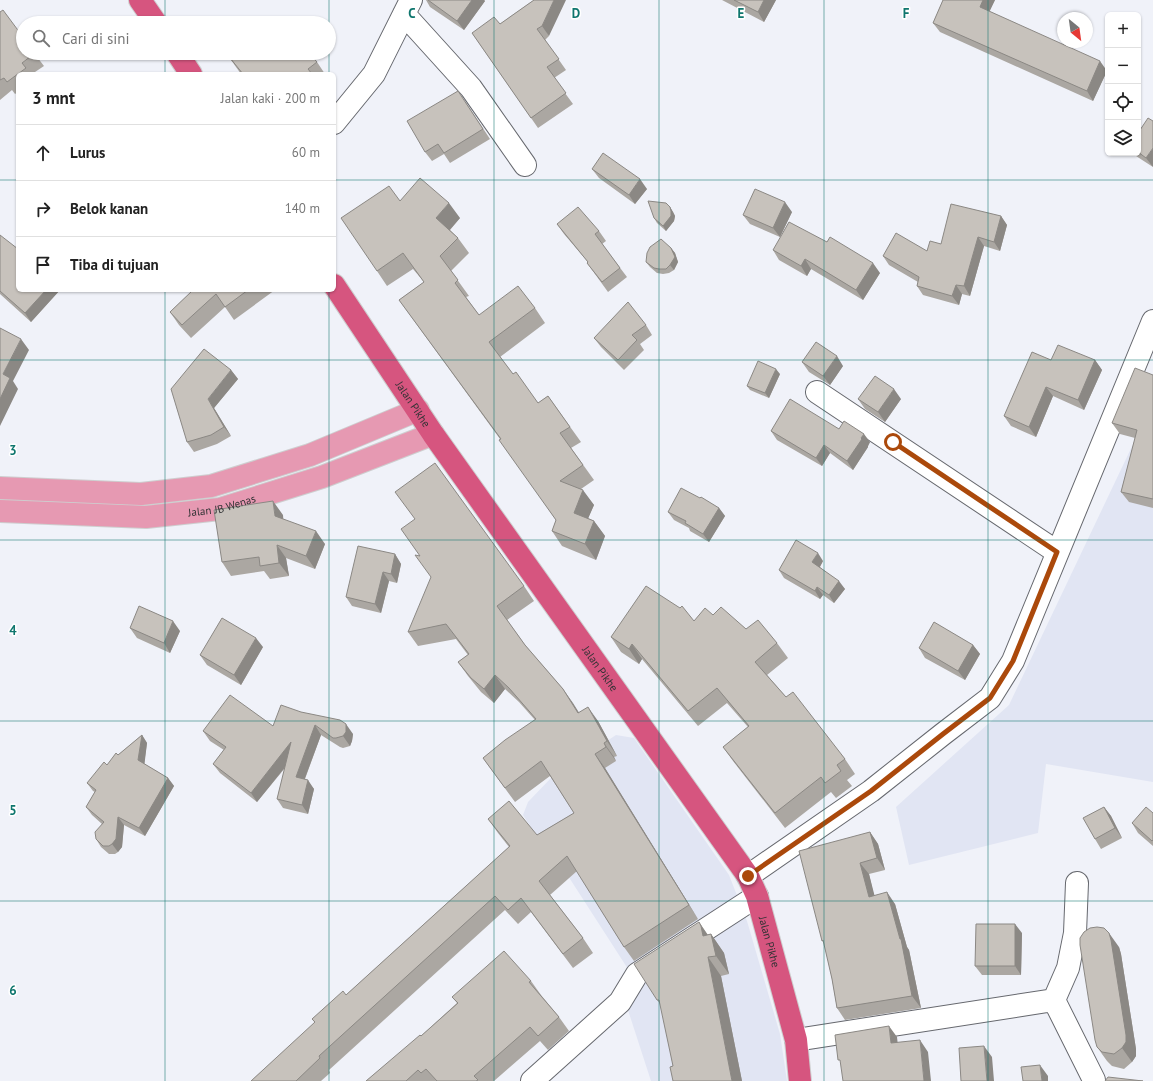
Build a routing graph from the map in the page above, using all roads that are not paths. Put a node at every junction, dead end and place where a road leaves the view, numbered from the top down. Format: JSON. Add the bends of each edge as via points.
{"nodes":[{"id":1,"x":140,"y":0,"type":"edge"},
{"id":2,"x":408,"y":7,"type":"edge"},
{"id":3,"x":151,"y":16,"type":"edge"},
{"id":4,"x":181,"y":60,"type":"edge"},
{"id":5,"x":190,"y":72,"type":"edge"},
{"id":6,"x":336,"y":121,"type":"edge"},
{"id":7,"x":525,"y":165,"type":"dead end"},
{"id":8,"x":336,"y":288,"type":"edge"},
{"id":9,"x":1153,"y":321,"type":"edge"},
{"id":10,"x":817,"y":392,"type":"dead end"},
{"id":11,"x":418,"y":410,"type":"junction"},
{"id":12,"x":433,"y":434,"type":"junction"},
{"id":13,"x":0,"y":488,"type":"edge"},
{"id":14,"x":0,"y":511,"type":"edge"},
{"id":15,"x":1057,"y":552,"type":"junction"},
{"id":16,"x":748,"y":876,"type":"junction"},
{"id":17,"x":1077,"y":883,"type":"dead end"},
{"id":18,"x":757,"y":896,"type":"junction"},
{"id":19,"x":1054,"y":1000,"type":"junction"},
{"id":20,"x":796,"y":1040,"type":"junction"},
{"id":21,"x":1094,"y":1080,"type":"edge"},
{"id":22,"x":532,"y":1081,"type":"edge"},
{"id":23,"x":800,"y":1081,"type":"edge"}],
"edges":[{"from":1,"to":3,"type":"highway"},
{"from":2,"to":6,"type":"street","via":[[374,74]]},
{"from":2,"to":7,"type":"street","via":[[471,88]]},
{"from":4,"to":5,"type":"highway"},
{"from":8,"to":11,"type":"highway","name":"Jalan Pikhe"},
{"from":9,"to":15,"type":"street"},
{"from":10,"to":15,"type":"street"},
{"from":11,"to":12,"type":"highway","name":"Jalan Pikhe"},
{"from":11,"to":13,"type":"main road","name":"Jalan JB Wenas","via":[[310,456],[211,486],[140,494]]},
{"from":12,"to":14,"type":"main road","name":"Jalan JB Wenas","via":[[322,477],[220,509],[146,517]]},
{"from":12,"to":16,"type":"highway","name":"Jalan Pikhe"},
{"from":15,"to":16,"type":"street","via":[[1013,661],[990,698],[871,791]]},
{"from":16,"to":18,"type":"highway","name":"Jalan Pikhe"},
{"from":17,"to":19,"type":"street","via":[[1075,934],[1068,968]]},
{"from":18,"to":20,"type":"highway","name":"Jalan Pikhe"},
{"from":18,"to":22,"type":"street","via":[[637,974],[620,1002]]},
{"from":19,"to":20,"type":"street"},
{"from":19,"to":21,"type":"street"},
{"from":20,"to":23,"type":"highway","name":"Jalan Pikhe"}]}
